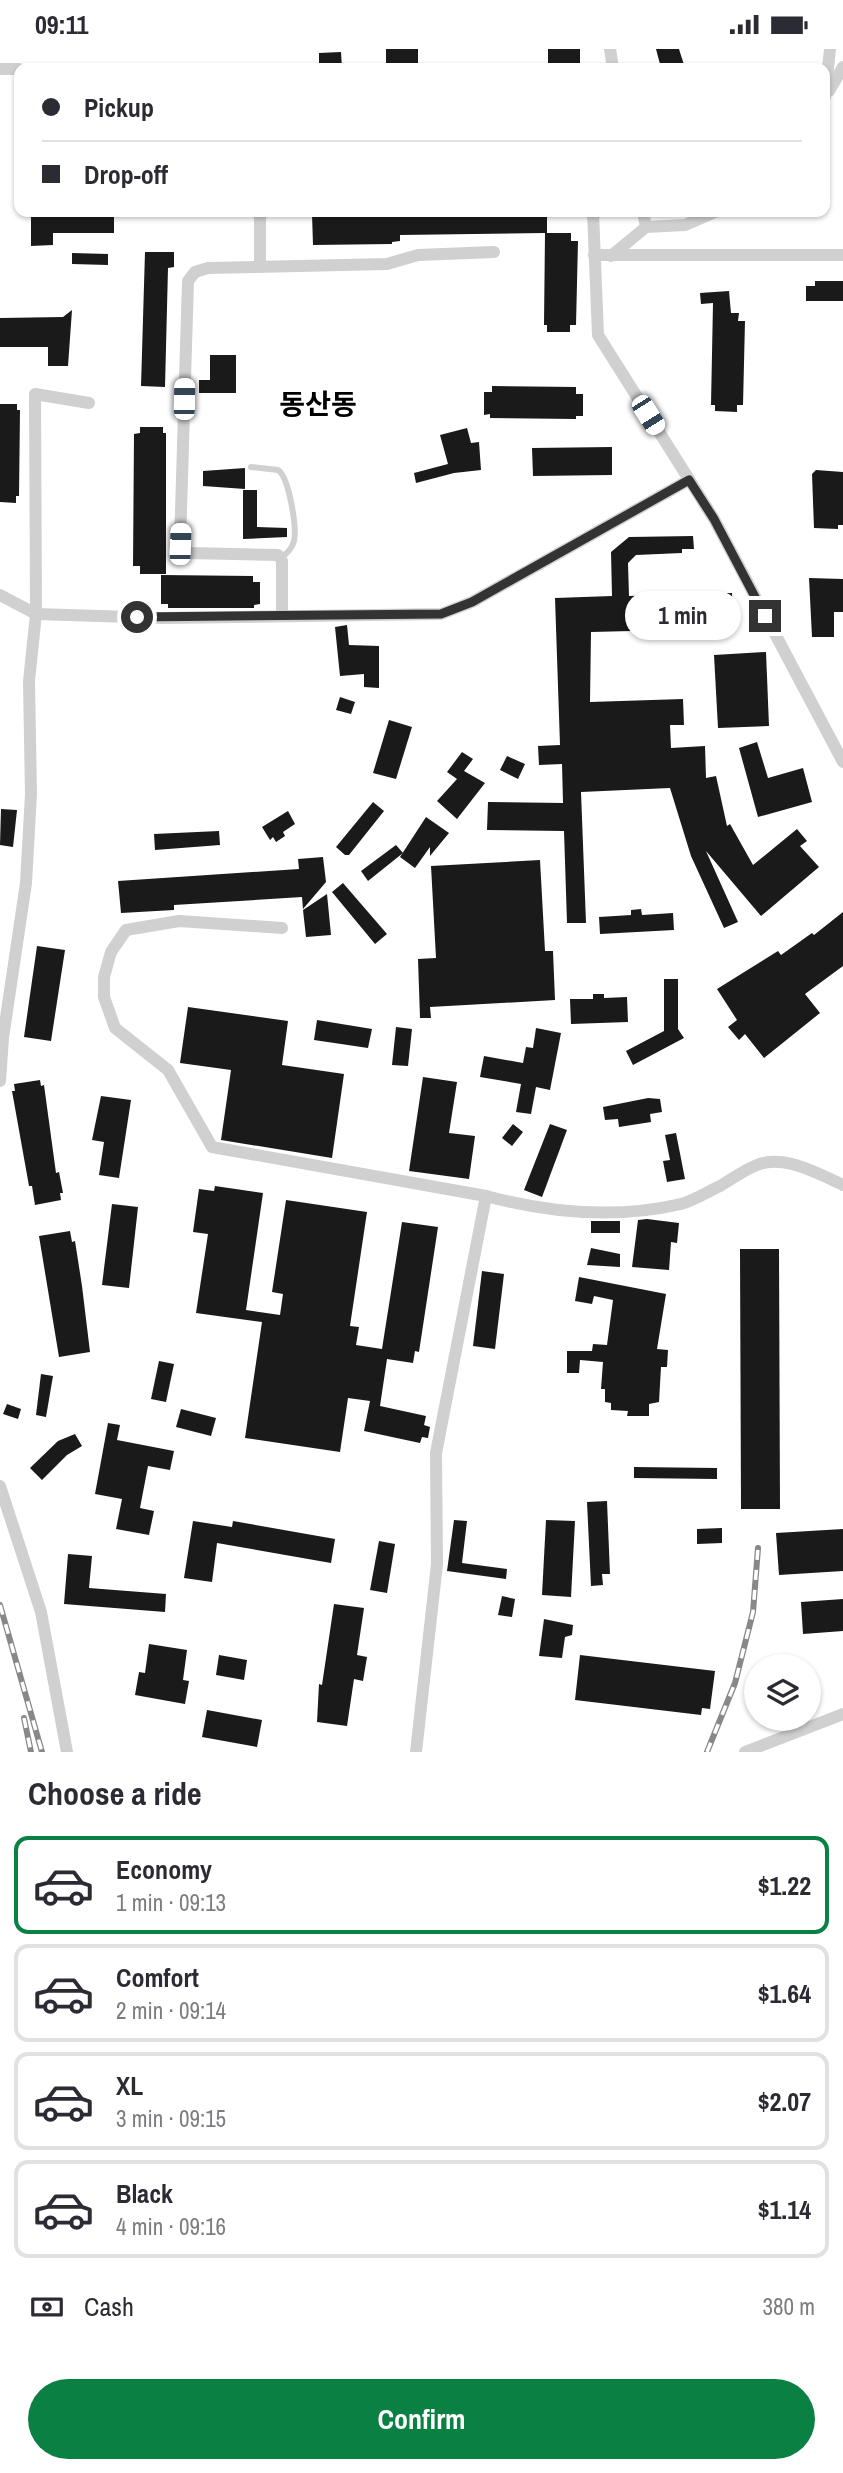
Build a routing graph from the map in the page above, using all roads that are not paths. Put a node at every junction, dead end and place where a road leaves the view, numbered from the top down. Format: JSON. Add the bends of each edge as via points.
{"nodes":[{"id":1,"x":843,"y":67,"type":"edge"},
{"id":2,"x":830,"y":89,"type":"edge"},
{"id":3,"x":260,"y":217,"type":"edge"},
{"id":4,"x":593,"y":217,"type":"edge"},
{"id":5,"x":644,"y":217,"type":"edge"},
{"id":6,"x":703,"y":217,"type":"edge"},
{"id":7,"x":646,"y":227,"type":"junction"},
{"id":8,"x":494,"y":252,"type":"dead end"},
{"id":9,"x":594,"y":255,"type":"junction"},
{"id":10,"x":611,"y":255,"type":"junction"},
{"id":11,"x":843,"y":255,"type":"edge"},
{"id":12,"x":260,"y":267,"type":"junction"},
{"id":13,"x":89,"y":403,"type":"dead end"},
{"id":14,"x":251,"y":467,"type":"dead end"},
{"id":15,"x":689,"y":480,"type":"junction"},
{"id":16,"x":280,"y":559,"type":"junction"},
{"id":17,"x":0,"y":595,"type":"edge"},
{"id":18,"x":36,"y":614,"type":"junction"},
{"id":19,"x":282,"y":616,"type":"junction"},
{"id":20,"x":843,"y":762,"type":"edge"},
{"id":21,"x":282,"y":928,"type":"dead end"},
{"id":22,"x":0,"y":1081,"type":"edge"},
{"id":23,"x":843,"y":1185,"type":"edge"},
{"id":24,"x":486,"y":1196,"type":"junction"},
{"id":25,"x":0,"y":1486,"type":"edge"},
{"id":26,"x":843,"y":1714,"type":"edge"},
{"id":27,"x":67,"y":1752,"type":"edge"},
{"id":28,"x":416,"y":1752,"type":"edge"},
{"id":29,"x":746,"y":1752,"type":"edge"}],
"edges":[{"from":1,"to":2,"type":"street"},
{"from":3,"to":12,"type":"street"},
{"from":4,"to":9,"type":"street"},
{"from":5,"to":7,"type":"street"},
{"from":6,"to":7,"type":"street","via":[[685,225]]},
{"from":7,"to":10,"type":"street"},
{"from":8,"to":12,"type":"street","via":[[418,255],[387,264]]},
{"from":9,"to":10,"type":"street"},
{"from":9,"to":15,"type":"street","via":[[598,335]]},
{"from":10,"to":11,"type":"street"},
{"from":12,"to":16,"type":"street","via":[[208,268],[195,272],[188,281],[180,544],[188,553],[271,554]]},
{"from":13,"to":18,"type":"street","via":[[35,394]]},
{"from":14,"to":16,"type":"lane","via":[[278,470],[286,478],[294,539]]},
{"from":15,"to":19,"type":"street","via":[[472,602],[441,614]]},
{"from":15,"to":20,"type":"street"},
{"from":16,"to":19,"type":"street"},
{"from":17,"to":18,"type":"street"},
{"from":18,"to":19,"type":"street"},
{"from":18,"to":22,"type":"street","via":[[29,681],[31,794],[26,883]]},
{"from":21,"to":24,"type":"street","via":[[179,921],[126,930],[111,952],[104,977],[104,997],[115,1028],[168,1070],[212,1147]]},
{"from":23,"to":24,"type":"street","via":[[783,1163],[759,1164],[696,1199],[640,1209],[567,1213]]},
{"from":24,"to":28,"type":"street","via":[[436,1453],[438,1564]]},
{"from":25,"to":27,"type":"street","via":[[41,1612]]},
{"from":26,"to":29,"type":"street"}]}
